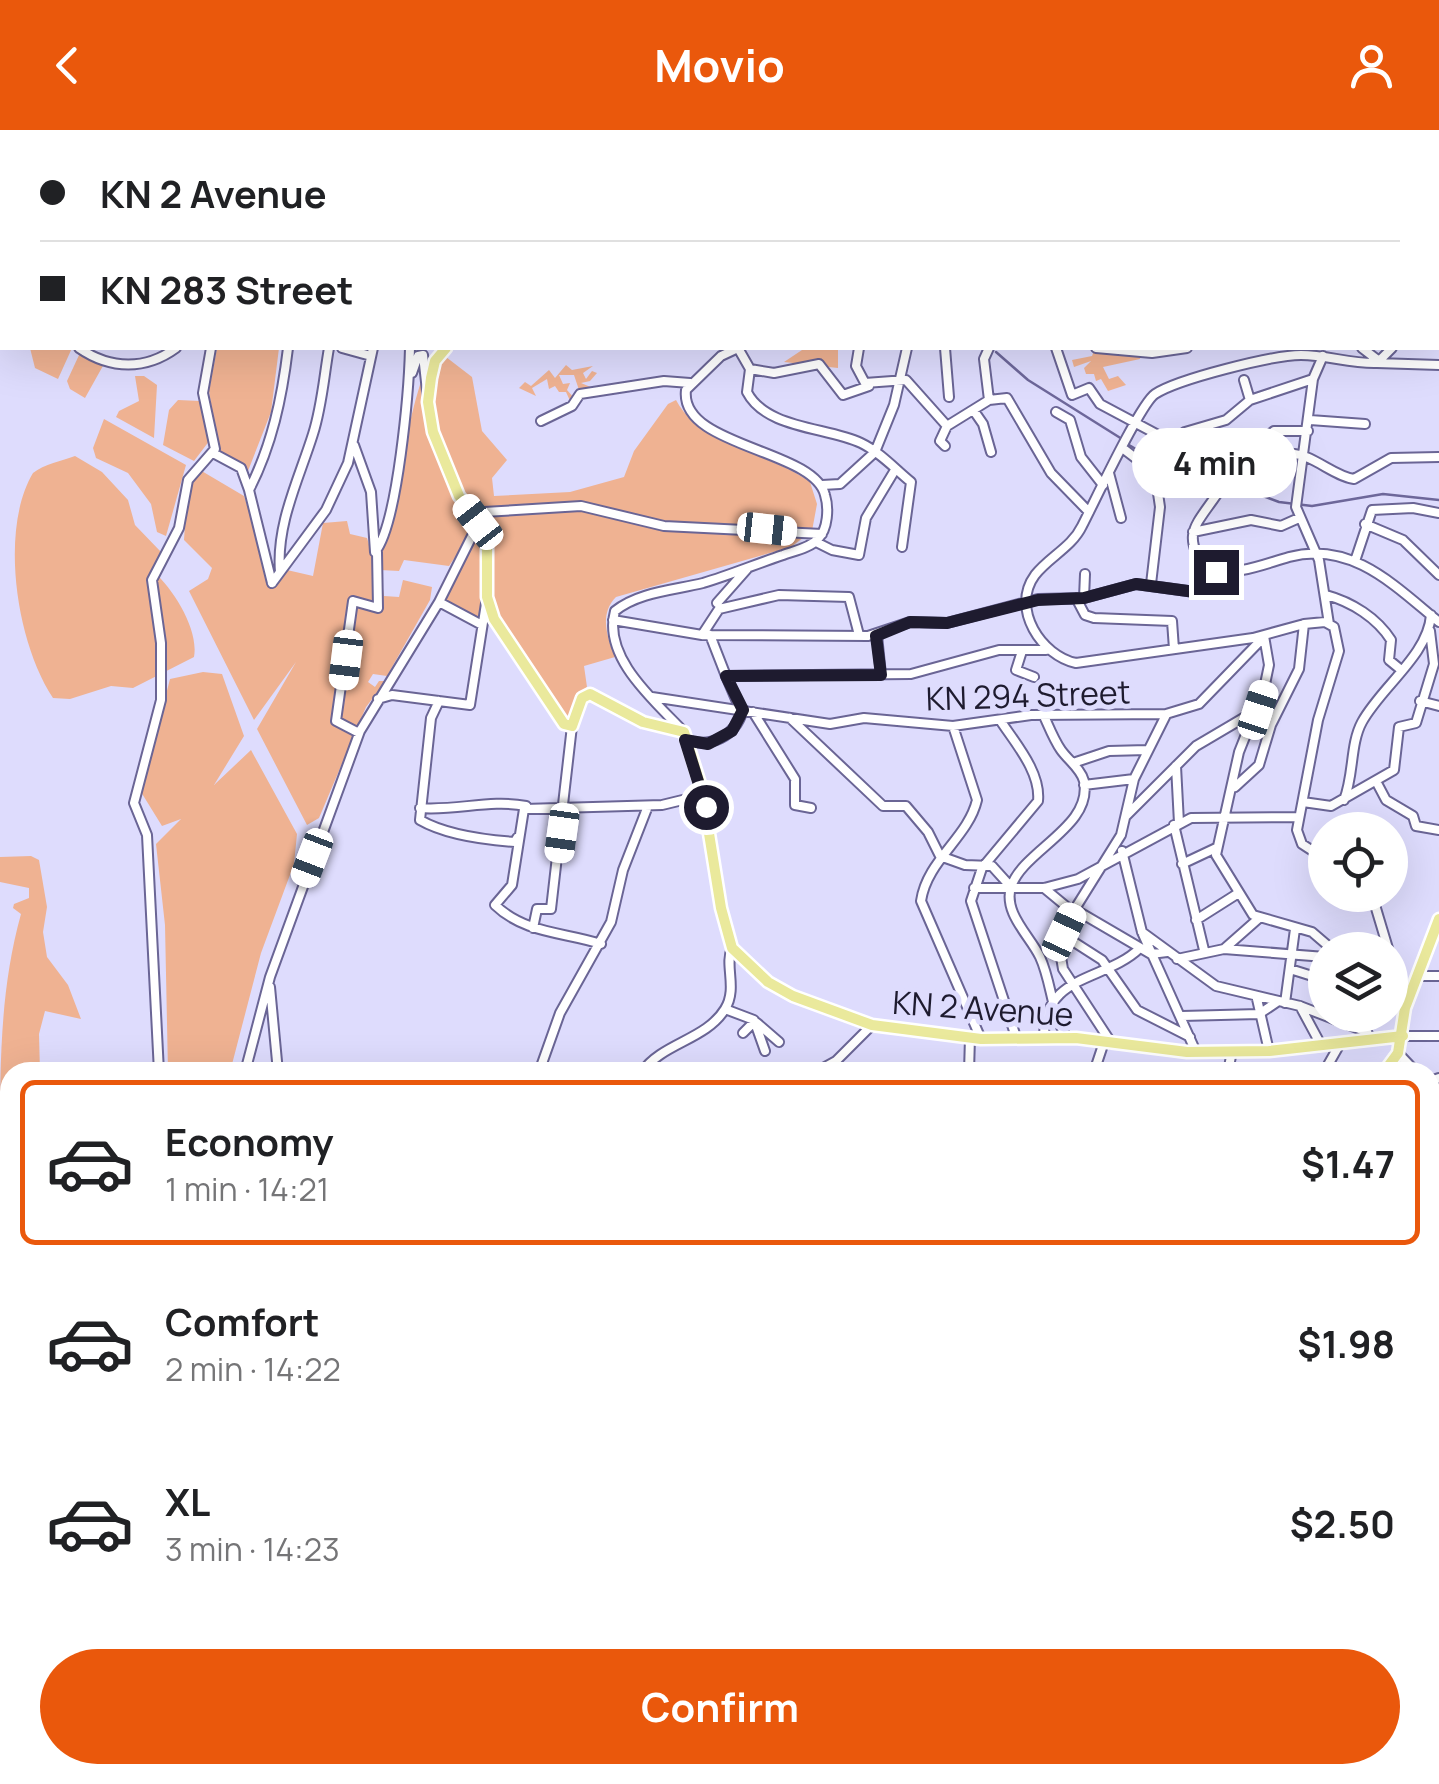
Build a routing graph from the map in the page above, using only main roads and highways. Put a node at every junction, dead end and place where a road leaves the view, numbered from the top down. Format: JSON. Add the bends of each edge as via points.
{"nodes":[{"id":1,"x":444,"y":350,"type":"edge"},
{"id":2,"x":1439,"y":920,"type":"edge"},
{"id":3,"x":1403,"y":1036,"type":"junction"},
{"id":4,"x":1391,"y":1062,"type":"edge"}],
"edges":[{"from":1,"to":3,"type":"main road","name":"KN 2 Avenue","via":[[435,361],[428,402],[446,469],[488,538],[487,598],[494,619],[560,720],[572,726],[582,698],[590,694],[684,736],[703,795],[732,948],[780,990],[872,1025],[976,1038],[1232,1052],[1369,1034]]},
{"from":2,"to":3,"type":"main road","via":[[1405,1008]]},
{"from":3,"to":4,"type":"main road"}]}
